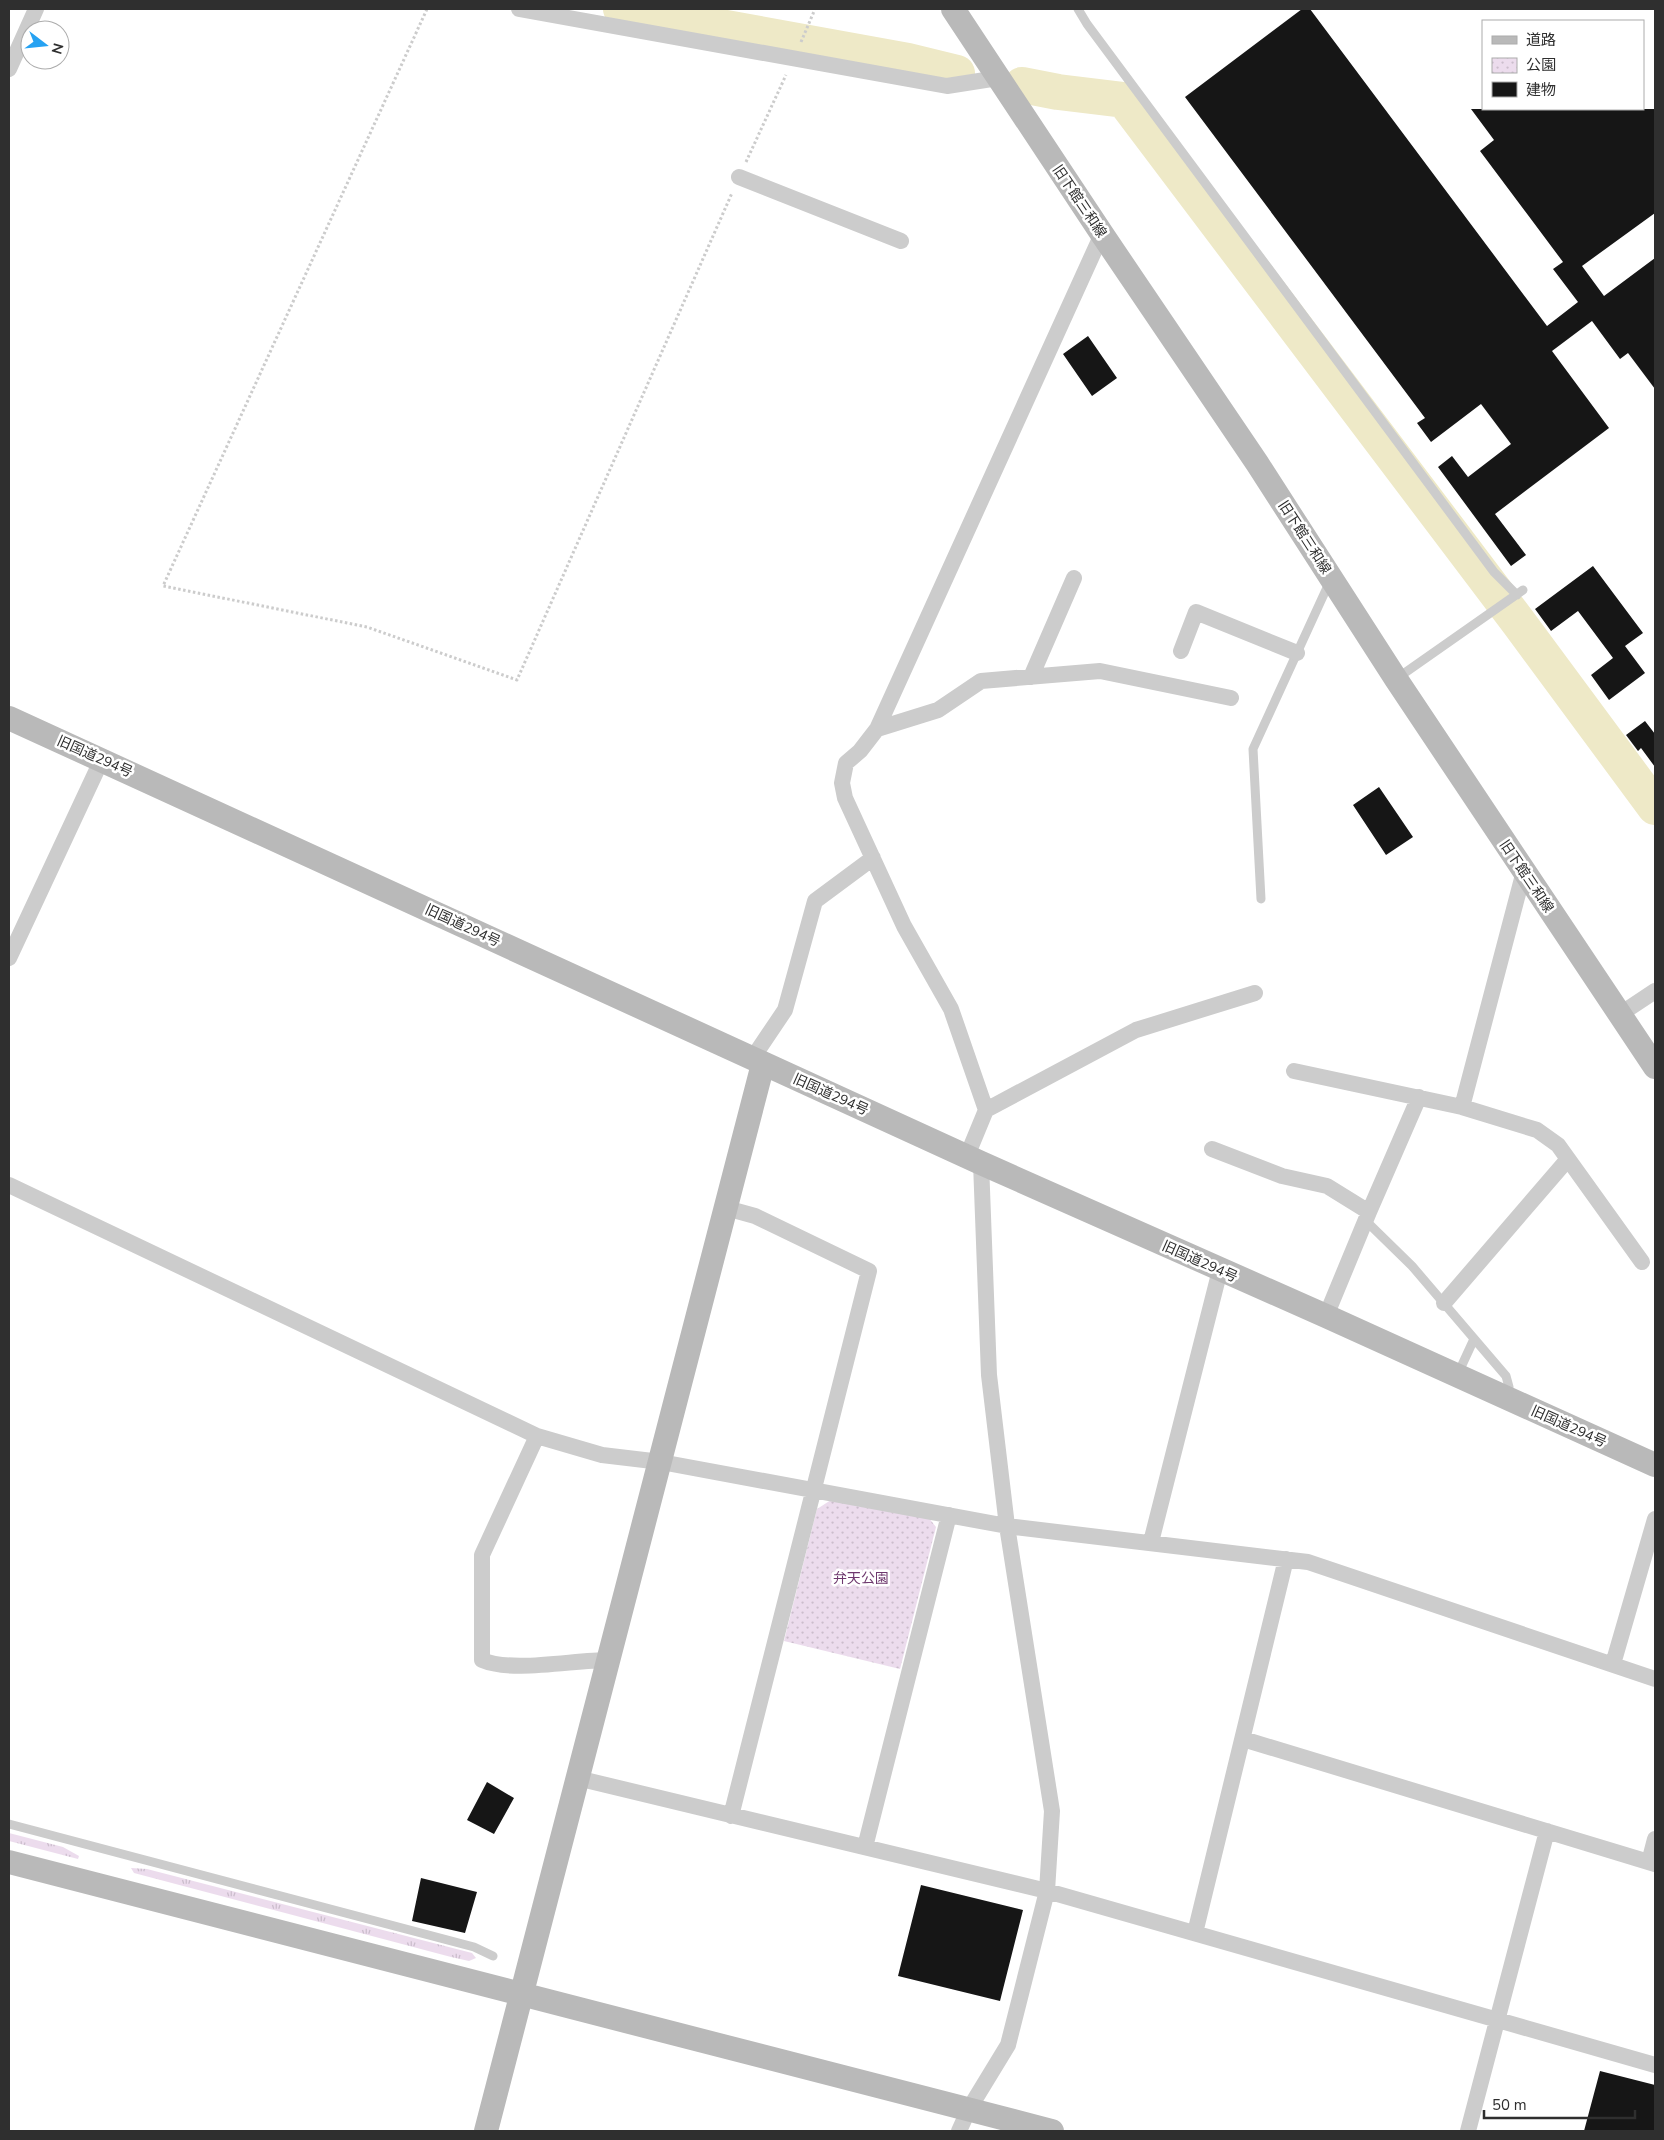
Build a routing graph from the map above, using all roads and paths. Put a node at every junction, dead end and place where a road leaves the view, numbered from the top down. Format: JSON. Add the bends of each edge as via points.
{"nodes":[{"id":1,"x":36,"y":9,"type":"edge"},
{"id":2,"x":427,"y":9,"type":"edge"},
{"id":3,"x":519,"y":9,"type":"edge"},
{"id":4,"x":815,"y":9,"type":"edge"},
{"id":5,"x":953,"y":9,"type":"edge"},
{"id":6,"x":1078,"y":9,"type":"edge"},
{"id":7,"x":794,"y":58,"type":"junction"},
{"id":8,"x":9,"y":69,"type":"edge"},
{"id":9,"x":998,"y":78,"type":"junction"},
{"id":10,"x":739,"y":177,"type":"junction"},
{"id":11,"x":1102,"y":234,"type":"junction"},
{"id":12,"x":901,"y":241,"type":"dead end"},
{"id":13,"x":1074,"y":578,"type":"dead end"},
{"id":14,"x":1331,"y":578,"type":"junction"},
{"id":15,"x":1181,"y":651,"type":"dead end"},
{"id":16,"x":1297,"y":653,"type":"junction"},
{"id":17,"x":1031,"y":677,"type":"junction"},
{"id":18,"x":1396,"y":679,"type":"junction"},
{"id":19,"x":1231,"y":698,"type":"dead end"},
{"id":20,"x":9,"y":718,"type":"edge"},
{"id":21,"x":877,"y":728,"type":"junction"},
{"id":22,"x":102,"y":759,"type":"junction"},
{"id":23,"x":873,"y":858,"type":"junction"},
{"id":24,"x":1524,"y":871,"type":"junction"},
{"id":25,"x":1261,"y":899,"type":"dead end"},
{"id":26,"x":9,"y":958,"type":"edge"},
{"id":27,"x":1655,"y":991,"type":"edge"},
{"id":28,"x":1255,"y":993,"type":"dead end"},
{"id":29,"x":1620,"y":1015,"type":"junction"},
{"id":30,"x":758,"y":1061,"type":"junction"},
{"id":31,"x":1655,"y":1067,"type":"edge"},
{"id":32,"x":1294,"y":1071,"type":"dead end"},
{"id":33,"x":1419,"y":1097,"type":"junction"},
{"id":34,"x":1462,"y":1107,"type":"junction"},
{"id":35,"x":986,"y":1110,"type":"junction"},
{"id":36,"x":1212,"y":1149,"type":"dead end"},
{"id":37,"x":1568,"y":1159,"type":"junction"},
{"id":38,"x":974,"y":1160,"type":"junction"},
{"id":39,"x":9,"y":1185,"type":"edge"},
{"id":40,"x":726,"y":1208,"type":"junction"},
{"id":41,"x":1367,"y":1216,"type":"junction"},
{"id":42,"x":1642,"y":1262,"type":"dead end"},
{"id":43,"x":1220,"y":1270,"type":"junction"},
{"id":44,"x":1444,"y":1303,"type":"junction"},
{"id":45,"x":1326,"y":1316,"type":"junction"},
{"id":46,"x":1474,"y":1339,"type":"junction"},
{"id":47,"x":1462,"y":1365,"type":"dead end"},
{"id":48,"x":1509,"y":1386,"type":"dead end"},
{"id":49,"x":537,"y":1436,"type":"junction"},
{"id":50,"x":661,"y":1462,"type":"junction"},
{"id":51,"x":1655,"y":1465,"type":"edge"},
{"id":52,"x":814,"y":1490,"type":"junction"},
{"id":53,"x":950,"y":1515,"type":"junction"},
{"id":54,"x":1655,"y":1519,"type":"edge"},
{"id":55,"x":1007,"y":1526,"type":"junction"},
{"id":56,"x":1151,"y":1542,"type":"junction"},
{"id":57,"x":1286,"y":1559,"type":"junction"},
{"id":58,"x":608,"y":1660,"type":"junction"},
{"id":59,"x":1613,"y":1664,"type":"junction"},
{"id":60,"x":1655,"y":1679,"type":"edge"},
{"id":61,"x":1243,"y":1739,"type":"junction"},
{"id":62,"x":577,"y":1778,"type":"junction"},
{"id":63,"x":731,"y":1816,"type":"junction"},
{"id":64,"x":9,"y":1824,"type":"edge"},
{"id":65,"x":1547,"y":1831,"type":"junction"},
{"id":66,"x":1655,"y":1839,"type":"edge"},
{"id":67,"x":865,"y":1848,"type":"junction"},
{"id":68,"x":9,"y":1862,"type":"edge"},
{"id":69,"x":1652,"y":1863,"type":"edge"},
{"id":70,"x":1047,"y":1891,"type":"junction"},
{"id":71,"x":1195,"y":1933,"type":"junction"},
{"id":72,"x":493,"y":1956,"type":"dead end"},
{"id":73,"x":520,"y":1995,"type":"junction"},
{"id":74,"x":1497,"y":2019,"type":"junction"},
{"id":75,"x":1655,"y":2065,"type":"edge"},
{"id":76,"x":969,"y":2109,"type":"junction"},
{"id":77,"x":486,"y":2131,"type":"edge"},
{"id":78,"x":959,"y":2131,"type":"edge"},
{"id":79,"x":1052,"y":2131,"type":"edge"},
{"id":80,"x":1468,"y":2131,"type":"edge"}],
"edges":[{"from":1,"to":8,"type":"street"},
{"from":2,"to":10,"type":"path","via":[[163,586],[367,627],[517,680]]},
{"from":3,"to":7,"type":"street"},
{"from":4,"to":7,"type":"path"},
{"from":5,"to":9,"type":"street","name":"旧下館三和線"},
{"from":6,"to":18,"type":"lane","via":[[1494,572],[1517,595]]},
{"from":7,"to":9,"type":"street","via":[[946,86]]},
{"from":7,"to":10,"type":"path"},
{"from":9,"to":11,"type":"street","name":"旧下館三和線"},
{"from":10,"to":12,"type":"street"},
{"from":11,"to":14,"type":"street","name":"旧下館三和線","via":[[1258,463]]},
{"from":11,"to":21,"type":"street"},
{"from":13,"to":17,"type":"street"},
{"from":14,"to":16,"type":"lane"},
{"from":14,"to":18,"type":"street","name":"旧下館三和線"},
{"from":15,"to":16,"type":"street","via":[[1196,612]]},
{"from":16,"to":25,"type":"lane","via":[[1253,749]]},
{"from":17,"to":19,"type":"street","via":[[1100,671]]},
{"from":17,"to":21,"type":"street","via":[[981,681],[938,710]]},
{"from":18,"to":24,"type":"street","name":"旧下館三和線"},
{"from":20,"to":22,"type":"street","name":"旧国道294号"},
{"from":21,"to":23,"type":"street","via":[[860,751],[846,763],[842,783],[845,798]]},
{"from":22,"to":26,"type":"street"},
{"from":22,"to":30,"type":"street","name":"旧国道294号"},
{"from":23,"to":30,"type":"street","via":[[815,901],[785,1010]]},
{"from":23,"to":35,"type":"street","via":[[904,926],[951,1010]]},
{"from":24,"to":29,"type":"street","name":"旧下館三和線"},
{"from":24,"to":34,"type":"street"},
{"from":27,"to":29,"type":"street"},
{"from":28,"to":35,"type":"street","via":[[1136,1030]]},
{"from":29,"to":31,"type":"street","name":"旧下館三和線"},
{"from":30,"to":38,"type":"street","name":"旧国道294号"},
{"from":30,"to":40,"type":"street"},
{"from":32,"to":33,"type":"street"},
{"from":33,"to":34,"type":"street"},
{"from":33,"to":41,"type":"street"},
{"from":34,"to":37,"type":"street","via":[[1537,1130],[1558,1145]]},
{"from":35,"to":38,"type":"street"},
{"from":36,"to":41,"type":"street","via":[[1282,1176],[1327,1186]]},
{"from":37,"to":42,"type":"street"},
{"from":37,"to":44,"type":"street"},
{"from":38,"to":43,"type":"street","name":"旧国道294号"},
{"from":38,"to":55,"type":"street","via":[[988,1375]]},
{"from":39,"to":49,"type":"street"},
{"from":40,"to":50,"type":"street"},
{"from":40,"to":52,"type":"street","via":[[755,1216],[869,1271]]},
{"from":41,"to":44,"type":"lane"},
{"from":41,"to":45,"type":"street"},
{"from":43,"to":45,"type":"street","name":"旧国道294号"},
{"from":43,"to":56,"type":"street"},
{"from":44,"to":46,"type":"lane"},
{"from":45,"to":51,"type":"street","name":"旧国道294号"},
{"from":46,"to":47,"type":"lane"},
{"from":46,"to":48,"type":"lane","via":[[1506,1376]]},
{"from":49,"to":50,"type":"street","via":[[602,1455]]},
{"from":49,"to":58,"type":"street","via":[[482,1555],[482,1660],[509,1666]]},
{"from":50,"to":52,"type":"street"},
{"from":50,"to":58,"type":"street"},
{"from":52,"to":53,"type":"street"},
{"from":52,"to":63,"type":"street"},
{"from":53,"to":55,"type":"street"},
{"from":53,"to":67,"type":"street"},
{"from":54,"to":59,"type":"street"},
{"from":55,"to":56,"type":"street"},
{"from":55,"to":70,"type":"street","via":[[1052,1811]]},
{"from":56,"to":57,"type":"street"},
{"from":57,"to":59,"type":"street","via":[[1308,1562]]},
{"from":57,"to":61,"type":"street"},
{"from":58,"to":62,"type":"street"},
{"from":59,"to":60,"type":"street"},
{"from":61,"to":65,"type":"street"},
{"from":61,"to":71,"type":"street"},
{"from":62,"to":63,"type":"street"},
{"from":62,"to":73,"type":"street"},
{"from":63,"to":67,"type":"street"},
{"from":64,"to":72,"type":"lane","via":[[474,1947]]},
{"from":65,"to":69,"type":"street"},
{"from":65,"to":74,"type":"street"},
{"from":66,"to":69,"type":"street"},
{"from":67,"to":70,"type":"street"},
{"from":68,"to":73,"type":"street"},
{"from":70,"to":71,"type":"street"},
{"from":70,"to":76,"type":"street","via":[[1008,2044]]},
{"from":71,"to":74,"type":"street"},
{"from":73,"to":76,"type":"street"},
{"from":73,"to":77,"type":"street"},
{"from":74,"to":75,"type":"street"},
{"from":74,"to":80,"type":"street"},
{"from":76,"to":78,"type":"street"},
{"from":76,"to":79,"type":"street"}]}
